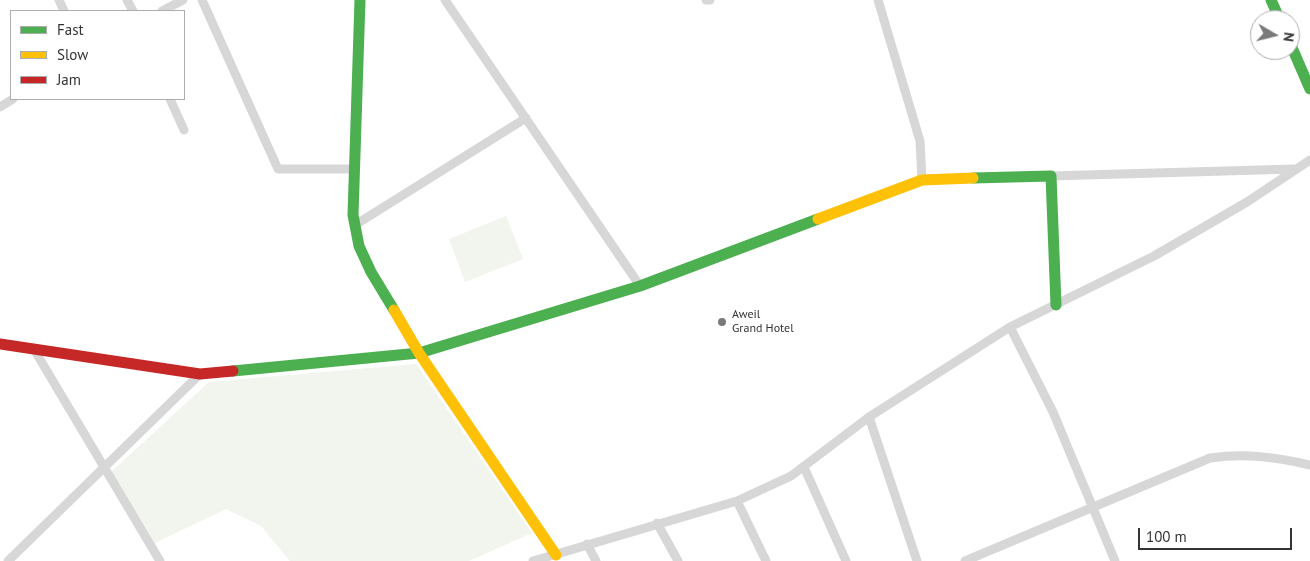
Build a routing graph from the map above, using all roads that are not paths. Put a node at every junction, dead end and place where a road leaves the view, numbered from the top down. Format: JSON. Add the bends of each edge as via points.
{"nodes":[{"id":1,"x":184,"y":0,"type":"edge"},
{"id":2,"x":202,"y":0,"type":"edge"},
{"id":3,"x":360,"y":0,"type":"edge"},
{"id":4,"x":445,"y":0,"type":"edge"},
{"id":5,"x":878,"y":0,"type":"edge"},
{"id":6,"x":164,"y":10,"type":"edge"},
{"id":7,"x":1298,"y":60,"type":"edge"},
{"id":8,"x":1309,"y":86,"type":"edge"},
{"id":9,"x":11,"y":100,"type":"edge"},
{"id":10,"x":170,"y":100,"type":"edge"},
{"id":11,"x":0,"y":107,"type":"edge"},
{"id":12,"x":526,"y":118,"type":"junction"},
{"id":13,"x":184,"y":130,"type":"dead end"},
{"id":14,"x":1310,"y":160,"type":"edge"},
{"id":15,"x":1294,"y":169,"type":"junction"},
{"id":16,"x":355,"y":170,"type":"junction"},
{"id":17,"x":1051,"y":176,"type":"junction"},
{"id":18,"x":922,"y":180,"type":"junction"},
{"id":19,"x":355,"y":225,"type":"junction"},
{"id":20,"x":640,"y":286,"type":"junction"},
{"id":21,"x":1056,"y":304,"type":"junction"},
{"id":22,"x":1010,"y":327,"type":"junction"},
{"id":23,"x":0,"y":344,"type":"edge"},
{"id":24,"x":35,"y":351,"type":"junction"},
{"id":25,"x":419,"y":353,"type":"junction"},
{"id":26,"x":200,"y":374,"type":"junction"},
{"id":27,"x":868,"y":417,"type":"junction"},
{"id":28,"x":1310,"y":464,"type":"edge"},
{"id":29,"x":804,"y":467,"type":"junction"},
{"id":30,"x":103,"y":468,"type":"junction"},
{"id":31,"x":737,"y":501,"type":"junction"},
{"id":32,"x":1092,"y":507,"type":"junction"},
{"id":33,"x":657,"y":523,"type":"junction"},
{"id":34,"x":587,"y":544,"type":"junction"},
{"id":35,"x":556,"y":555,"type":"junction"},
{"id":36,"x":8,"y":561,"type":"edge"},
{"id":37,"x":160,"y":561,"type":"edge"},
{"id":38,"x":533,"y":561,"type":"edge"},
{"id":39,"x":596,"y":561,"type":"edge"},
{"id":40,"x":678,"y":561,"type":"edge"},
{"id":41,"x":766,"y":561,"type":"edge"},
{"id":42,"x":846,"y":561,"type":"edge"},
{"id":43,"x":917,"y":561,"type":"edge"},
{"id":44,"x":966,"y":561,"type":"edge"},
{"id":45,"x":1115,"y":561,"type":"edge"}],
"edges":[{"from":1,"to":6,"type":"street"},
{"from":2,"to":16,"type":"street","via":[[278,169]]},
{"from":3,"to":16,"type":"street"},
{"from":4,"to":12,"type":"street"},
{"from":5,"to":18,"type":"street","via":[[920,142]]},
{"from":7,"to":8,"type":"street"},
{"from":9,"to":11,"type":"street"},
{"from":10,"to":13,"type":"street"},
{"from":12,"to":19,"type":"street"},
{"from":12,"to":20,"type":"street"},
{"from":14,"to":15,"type":"street"},
{"from":15,"to":17,"type":"street"},
{"from":15,"to":21,"type":"street","via":[[1247,202],[1154,256]]},
{"from":16,"to":19,"type":"street"},
{"from":17,"to":18,"type":"street"},
{"from":17,"to":21,"type":"street"},
{"from":18,"to":20,"type":"street"},
{"from":19,"to":25,"type":"street","via":[[359,246],[371,272]]},
{"from":20,"to":25,"type":"street"},
{"from":21,"to":22,"type":"street"},
{"from":22,"to":27,"type":"street"},
{"from":22,"to":32,"type":"street","via":[[1053,412]]},
{"from":23,"to":24,"type":"street"},
{"from":24,"to":26,"type":"street"},
{"from":24,"to":30,"type":"street"},
{"from":25,"to":26,"type":"street"},
{"from":25,"to":35,"type":"street"},
{"from":26,"to":30,"type":"street"},
{"from":27,"to":29,"type":"street"},
{"from":27,"to":43,"type":"street"},
{"from":28,"to":32,"type":"street","via":[[1235,454],[1210,458]]},
{"from":29,"to":31,"type":"street"},
{"from":29,"to":42,"type":"street"},
{"from":30,"to":36,"type":"street"},
{"from":30,"to":37,"type":"street"},
{"from":31,"to":33,"type":"street"},
{"from":31,"to":41,"type":"street"},
{"from":32,"to":44,"type":"street"},
{"from":32,"to":45,"type":"street"},
{"from":33,"to":34,"type":"street"},
{"from":33,"to":40,"type":"street"},
{"from":34,"to":35,"type":"street"},
{"from":34,"to":39,"type":"street"},
{"from":35,"to":38,"type":"street"}]}
